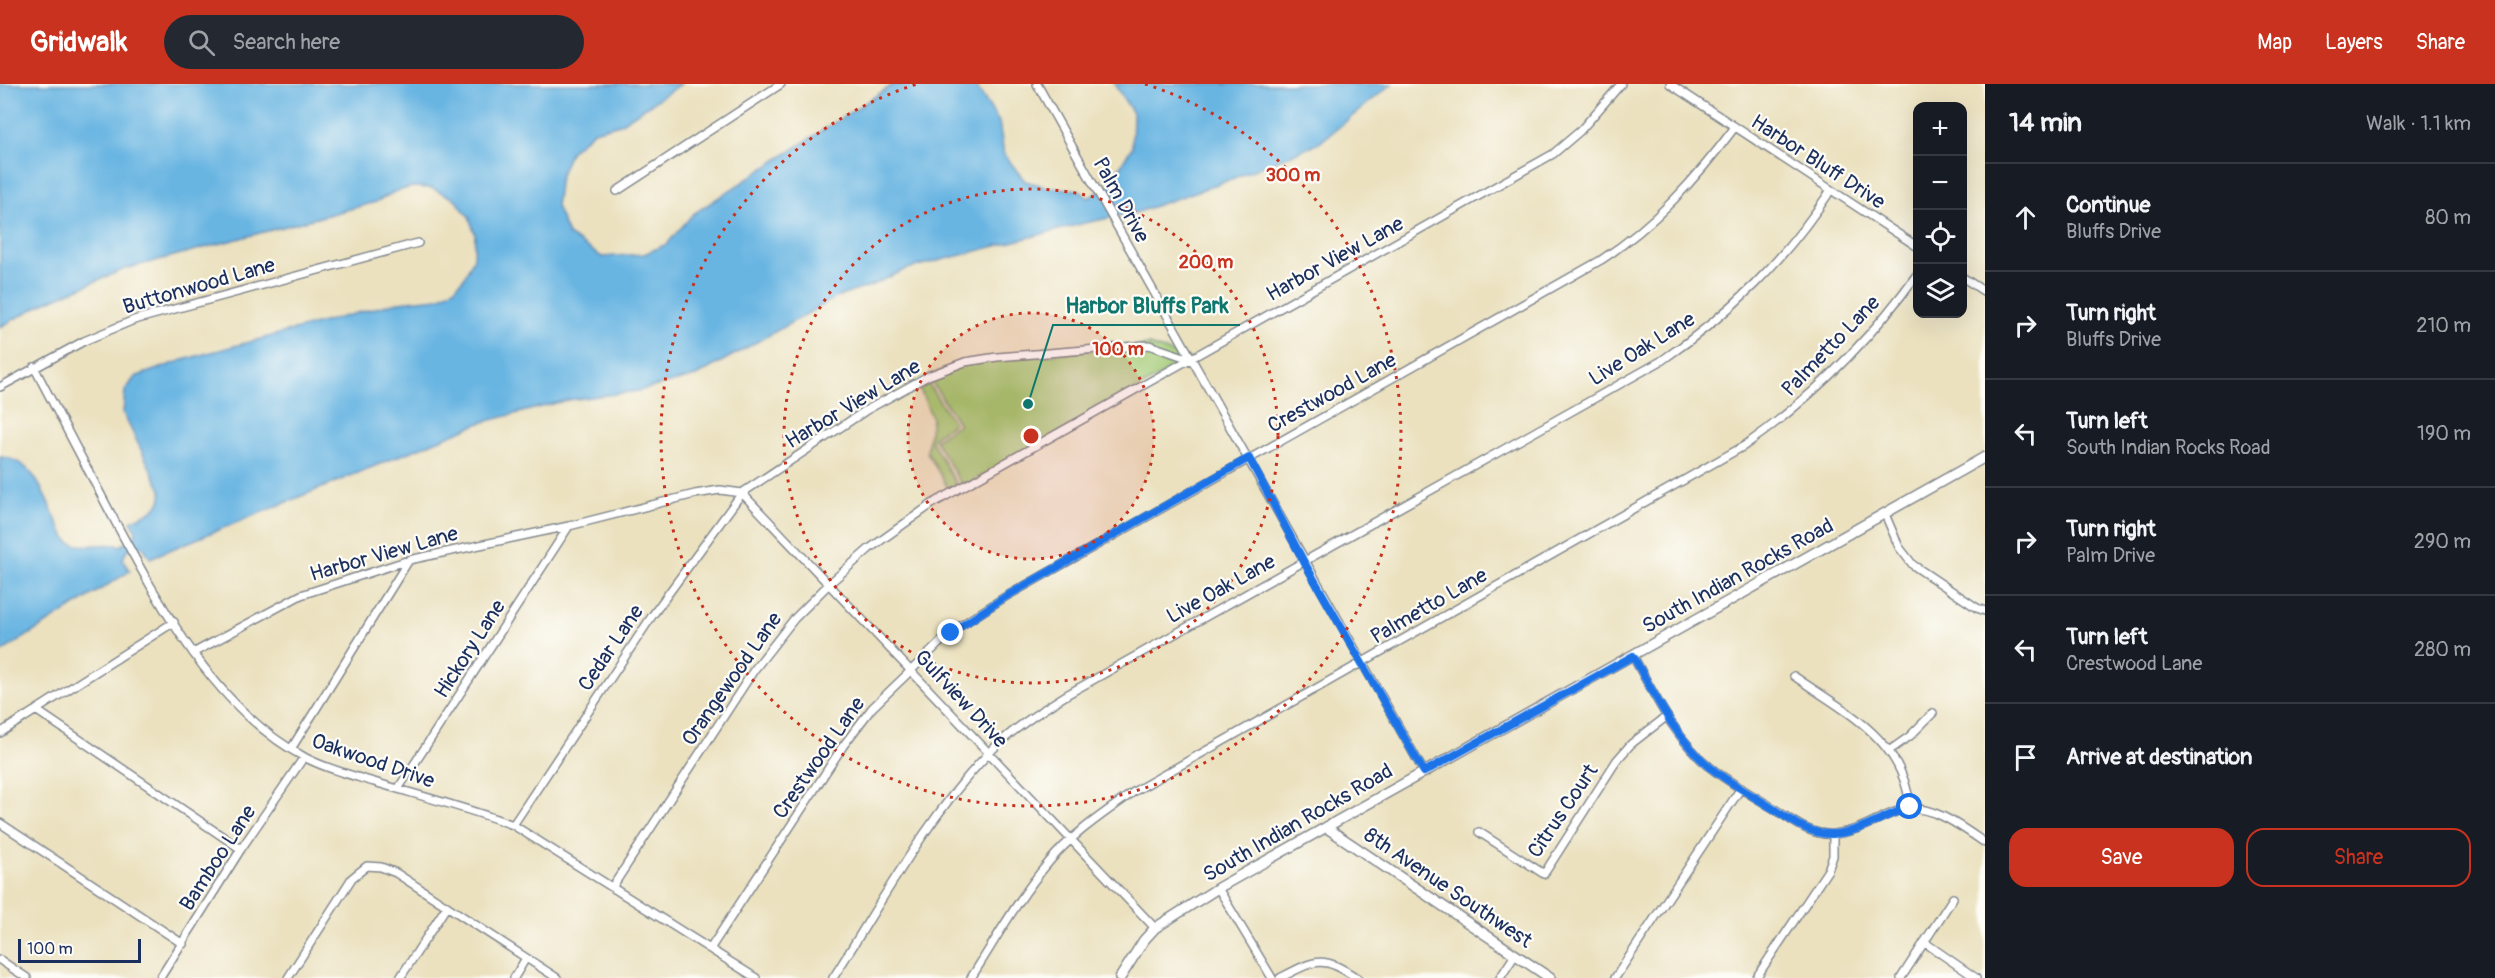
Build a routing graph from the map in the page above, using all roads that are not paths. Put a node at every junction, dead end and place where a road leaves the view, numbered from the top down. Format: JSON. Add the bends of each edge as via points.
{"nodes":[{"id":1,"x":781,"y":84,"type":"edge"},
{"id":2,"x":1037,"y":84,"type":"edge"},
{"id":3,"x":1621,"y":84,"type":"edge"},
{"id":4,"x":1670,"y":84,"type":"edge"},
{"id":5,"x":1735,"y":127,"type":"junction"},
{"id":6,"x":1831,"y":190,"type":"junction"},
{"id":7,"x":617,"y":191,"type":"dead end"},
{"id":8,"x":418,"y":243,"type":"dead end"},
{"id":9,"x":1913,"y":244,"type":"edge"},
{"id":10,"x":1913,"y":278,"type":"edge"},
{"id":11,"x":1967,"y":280,"type":"edge"},
{"id":12,"x":1985,"y":292,"type":"edge"},
{"id":13,"x":1190,"y":359,"type":"junction"},
{"id":14,"x":33,"y":367,"type":"junction"},
{"id":15,"x":0,"y":387,"type":"edge"},
{"id":16,"x":1985,"y":457,"type":"edge"},
{"id":17,"x":1249,"y":458,"type":"junction"},
{"id":18,"x":742,"y":493,"type":"junction"},
{"id":19,"x":1885,"y":514,"type":"junction"},
{"id":20,"x":569,"y":526,"type":"junction"},
{"id":21,"x":409,"y":560,"type":"junction"},
{"id":22,"x":1304,"y":562,"type":"junction"},
{"id":23,"x":829,"y":584,"type":"junction"},
{"id":24,"x":1985,"y":611,"type":"edge"},
{"id":25,"x":174,"y":622,"type":"junction"},
{"id":26,"x":193,"y":654,"type":"junction"},
{"id":27,"x":1633,"y":656,"type":"junction"},
{"id":28,"x":1361,"y":664,"type":"junction"},
{"id":29,"x":910,"y":670,"type":"junction"},
{"id":30,"x":1794,"y":676,"type":"dead end"},
{"id":31,"x":36,"y":710,"type":"junction"},
{"id":32,"x":1933,"y":713,"type":"dead end"},
{"id":33,"x":1666,"y":717,"type":"junction"},
{"id":34,"x":0,"y":733,"type":"edge"},
{"id":35,"x":291,"y":749,"type":"junction"},
{"id":36,"x":1890,"y":750,"type":"junction"},
{"id":37,"x":989,"y":753,"type":"junction"},
{"id":38,"x":304,"y":757,"type":"junction"},
{"id":39,"x":1424,"y":772,"type":"junction"},
{"id":40,"x":1741,"y":788,"type":"junction"},
{"id":41,"x":398,"y":789,"type":"junction"},
{"id":42,"x":1910,"y":807,"type":"junction"},
{"id":43,"x":0,"y":823,"type":"edge"},
{"id":44,"x":513,"y":825,"type":"junction"},
{"id":45,"x":1327,"y":828,"type":"junction"},
{"id":46,"x":1479,"y":832,"type":"dead end"},
{"id":47,"x":1833,"y":834,"type":"junction"},
{"id":48,"x":1984,"y":838,"type":"edge"},
{"id":49,"x":1071,"y":840,"type":"junction"},
{"id":50,"x":241,"y":849,"type":"junction"},
{"id":51,"x":613,"y":886,"type":"junction"},
{"id":52,"x":1218,"y":888,"type":"junction"},
{"id":53,"x":1953,"y":898,"type":"dead end"},
{"id":54,"x":447,"y":906,"type":"junction"},
{"id":55,"x":1155,"y":928,"type":"junction"},
{"id":56,"x":1924,"y":942,"type":"junction"},
{"id":57,"x":183,"y":944,"type":"junction"},
{"id":58,"x":710,"y":950,"type":"junction"},
{"id":59,"x":1515,"y":955,"type":"junction"},
{"id":60,"x":526,"y":958,"type":"junction"},
{"id":61,"x":0,"y":960,"type":"edge"},
{"id":62,"x":27,"y":978,"type":"edge"},
{"id":63,"x":160,"y":978,"type":"edge"},
{"id":64,"x":288,"y":978,"type":"edge"},
{"id":65,"x":400,"y":978,"type":"edge"},
{"id":66,"x":514,"y":978,"type":"edge"},
{"id":67,"x":557,"y":978,"type":"edge"},
{"id":68,"x":756,"y":978,"type":"edge"},
{"id":69,"x":833,"y":978,"type":"edge"},
{"id":70,"x":971,"y":978,"type":"edge"},
{"id":71,"x":1119,"y":978,"type":"edge"},
{"id":72,"x":1272,"y":978,"type":"edge"},
{"id":73,"x":1280,"y":978,"type":"edge"},
{"id":74,"x":1357,"y":978,"type":"edge"},
{"id":75,"x":1500,"y":978,"type":"edge"},
{"id":76,"x":1550,"y":978,"type":"edge"},
{"id":77,"x":1615,"y":978,"type":"edge"},
{"id":78,"x":1756,"y":978,"type":"edge"},
{"id":79,"x":1901,"y":978,"type":"edge"},
{"id":80,"x":1976,"y":978,"type":"edge"}],
"edges":[{"from":1,"to":7,"type":"street"},
{"from":2,"to":13,"type":"street","name":"Palm Drive"},
{"from":3,"to":13,"type":"street","name":"Harbor View Lane","via":[[1580,132],[1553,154]]},
{"from":4,"to":5,"type":"street","name":"Harbor Bluff Drive"},
{"from":5,"to":6,"type":"street","name":"Harbor Bluff Drive"},
{"from":5,"to":17,"type":"street","name":"Crestwood Lane","via":[[1673,203],[1621,247]]},
{"from":6,"to":9,"type":"street","name":"Harbor Bluff Drive"},
{"from":6,"to":22,"type":"street","name":"Live Oak Lane","via":[[1761,280],[1697,336],[1661,361]]},
{"from":8,"to":14,"type":"street","name":"Buttonwood Lane","via":[[134,320]]},
{"from":10,"to":28,"type":"street","name":"Palmetto Lane","via":[[1870,333],[1777,423],[1744,446]]},
{"from":11,"to":12,"type":"street"},
{"from":13,"to":17,"type":"street","name":"Palm Drive"},
{"from":13,"to":18,"type":"street","name":"Harbor View Lane","via":[[1149,345],[965,362],[928,376],[865,411]]},
{"from":13,"to":23,"type":"street","name":"Orangewood Lane","via":[[932,504],[869,549]]},
{"from":14,"to":15,"type":"street","name":"Buttonwood Lane"},
{"from":14,"to":25,"type":"street","name":"Oakwood Drive","via":[[135,558]]},
{"from":16,"to":19,"type":"street","name":"South Indian Rocks Road"},
{"from":17,"to":22,"type":"street","name":"Palm Drive"},
{"from":17,"to":29,"type":"street","name":"Crestwood Lane","via":[[1005,597],[951,633]]},
{"from":18,"to":20,"type":"street","name":"Harbor View Lane","via":[[720,490],[695,494]]},
{"from":18,"to":23,"type":"street","name":"Gulfview Drive"},
{"from":18,"to":44,"type":"street","name":"Cedar Lane","via":[[652,616]]},
{"from":19,"to":24,"type":"street","via":[[1899,547],[1913,565]]},
{"from":19,"to":27,"type":"street","name":"South Indian Rocks Road"},
{"from":20,"to":21,"type":"street","name":"Harbor View Lane"},
{"from":20,"to":41,"type":"street","name":"Hickory Lane"},
{"from":21,"to":26,"type":"street","name":"Harbor View Lane","via":[[301,595]]},
{"from":21,"to":35,"type":"street"},
{"from":22,"to":28,"type":"street","name":"Palm Drive"},
{"from":22,"to":37,"type":"street","name":"Live Oak Lane","via":[[1068,694],[1027,720]]},
{"from":23,"to":29,"type":"street","name":"Gulfview Drive"},
{"from":23,"to":51,"type":"street","name":"Orangewood Lane","via":[[794,619],[754,670]]},
{"from":25,"to":26,"type":"street","name":"Oakwood Drive"},
{"from":25,"to":31,"type":"street"},
{"from":26,"to":35,"type":"street","name":"Oakwood Drive","via":[[249,719]]},
{"from":27,"to":33,"type":"street"},
{"from":27,"to":39,"type":"street","name":"South Indian Rocks Road"},
{"from":28,"to":39,"type":"street","name":"Palm Drive"},
{"from":28,"to":49,"type":"street","name":"Palmetto Lane","via":[[1135,790]]},
{"from":29,"to":37,"type":"street","name":"Gulfview Drive"},
{"from":29,"to":58,"type":"street","name":"Crestwood Lane","via":[[872,708],[843,746]]},
{"from":30,"to":36,"type":"street","via":[[1856,718]]},
{"from":31,"to":34,"type":"street"},
{"from":31,"to":50,"type":"street"},
{"from":32,"to":36,"type":"street"},
{"from":33,"to":40,"type":"street","via":[[1711,768]]},
{"from":33,"to":46,"type":"street","name":"Citrus Court","via":[[1617,760],[1544,874]]},
{"from":35,"to":38,"type":"street","name":"Oakwood Drive"},
{"from":36,"to":42,"type":"street","via":[[1904,777]]},
{"from":37,"to":49,"type":"street","name":"Gulfview Drive"},
{"from":37,"to":69,"type":"street","name":"Live Oak Lane","via":[[939,812]]},
{"from":38,"to":41,"type":"street","name":"Oakwood Drive"},
{"from":38,"to":50,"type":"street","name":"Bamboo Lane"},
{"from":39,"to":45,"type":"street","name":"South Indian Rocks Road"},
{"from":40,"to":47,"type":"street","via":[[1811,832]]},
{"from":40,"to":77,"type":"street"},
{"from":41,"to":44,"type":"street","name":"Oakwood Drive"},
{"from":42,"to":47,"type":"street","via":[[1863,828]]},
{"from":42,"to":48,"type":"street","via":[[1939,815]]},
{"from":43,"to":57,"type":"street"},
{"from":44,"to":51,"type":"street","name":"Oakwood Drive"},
{"from":45,"to":52,"type":"street","name":"South Indian Rocks Road"},
{"from":45,"to":59,"type":"street","name":"8th Avenue Southwest"},
{"from":47,"to":78,"type":"street","via":[[1833,856],[1828,870]]},
{"from":49,"to":55,"type":"street","name":"Gulfview Drive"},
{"from":49,"to":70,"type":"street","name":"Palmetto Lane","via":[[1028,890]]},
{"from":50,"to":57,"type":"street","name":"Bamboo Lane"},
{"from":51,"to":58,"type":"street","name":"Oakwood Drive"},
{"from":52,"to":55,"type":"street","name":"South Indian Rocks Road"},
{"from":52,"to":72,"type":"street"},
{"from":53,"to":56,"type":"street"},
{"from":54,"to":60,"type":"street"},
{"from":54,"to":64,"type":"street","via":[[396,873],[367,866],[352,878]]},
{"from":54,"to":65,"type":"street"},
{"from":55,"to":71,"type":"street","name":"South Indian Rocks Road"},
{"from":56,"to":79,"type":"street"},
{"from":56,"to":80,"type":"street"},
{"from":57,"to":63,"type":"street","name":"Bamboo Lane"},
{"from":58,"to":68,"type":"street","name":"Oakwood Drive"},
{"from":59,"to":75,"type":"street"},
{"from":59,"to":76,"type":"street","name":"8th Avenue Southwest"},
{"from":60,"to":66,"type":"street"},
{"from":60,"to":67,"type":"street"},
{"from":61,"to":62,"type":"street"},
{"from":73,"to":74,"type":"street","via":[[1307,965],[1327,961]]}]}
